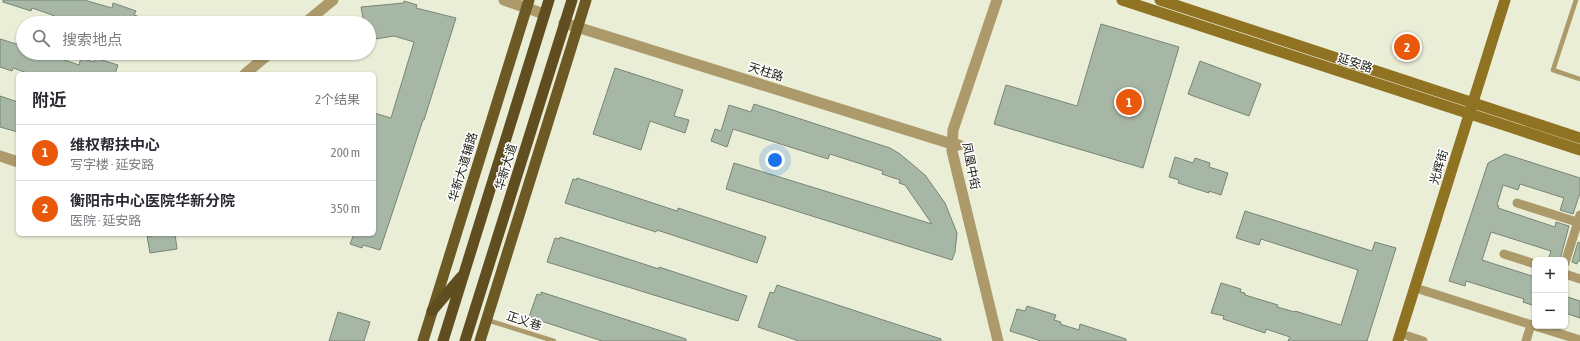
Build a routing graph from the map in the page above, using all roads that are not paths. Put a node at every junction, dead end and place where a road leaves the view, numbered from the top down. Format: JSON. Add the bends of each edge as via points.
{"nodes":[{"id":1,"x":333,"y":0,"type":"edge"},
{"id":2,"x":504,"y":0,"type":"edge"},
{"id":3,"x":549,"y":0,"type":"edge"},
{"id":4,"x":572,"y":0,"type":"edge"},
{"id":5,"x":586,"y":0,"type":"edge"},
{"id":6,"x":997,"y":0,"type":"edge"},
{"id":7,"x":1002,"y":0,"type":"edge"},
{"id":8,"x":1122,"y":0,"type":"edge"},
{"id":9,"x":1160,"y":0,"type":"edge"},
{"id":10,"x":1505,"y":0,"type":"edge"},
{"id":11,"x":1512,"y":0,"type":"edge"},
{"id":12,"x":1576,"y":0,"type":"edge"},
{"id":13,"x":528,"y":4,"type":"edge"},
{"id":14,"x":544,"y":14,"type":"junction"},
{"id":15,"x":314,"y":16,"type":"edge"},
{"id":16,"x":564,"y":23,"type":"junction"},
{"id":17,"x":578,"y":27,"type":"junction"},
{"id":18,"x":262,"y":60,"type":"edge"},
{"id":19,"x":247,"y":72,"type":"edge"},
{"id":20,"x":1580,"y":79,"type":"edge"},
{"id":21,"x":1476,"y":104,"type":"junction"},
{"id":22,"x":1473,"y":115,"type":"junction"},
{"id":23,"x":1580,"y":138,"type":"edge"},
{"id":24,"x":956,"y":145,"type":"junction"},
{"id":25,"x":1580,"y":150,"type":"edge"},
{"id":26,"x":0,"y":156,"type":"edge"},
{"id":27,"x":16,"y":161,"type":"edge"},
{"id":28,"x":1516,"y":203,"type":"dead end"},
{"id":29,"x":1579,"y":220,"type":"edge"},
{"id":30,"x":1504,"y":254,"type":"dead end"},
{"id":31,"x":1567,"y":257,"type":"edge"},
{"id":32,"x":1532,"y":263,"type":"edge"},
{"id":33,"x":464,"y":274,"type":"junction"},
{"id":34,"x":1568,"y":275,"type":"edge"},
{"id":35,"x":1580,"y":279,"type":"edge"},
{"id":36,"x":1422,"y":290,"type":"junction"},
{"id":37,"x":432,"y":311,"type":"junction"},
{"id":38,"x":487,"y":320,"type":"junction"},
{"id":39,"x":1532,"y":325,"type":"edge"},
{"id":40,"x":1532,"y":329,"type":"edge"},
{"id":41,"x":1544,"y":329,"type":"edge"},
{"id":42,"x":1404,"y":339,"type":"edge"},
{"id":43,"x":1580,"y":340,"type":"edge"},
{"id":44,"x":423,"y":341,"type":"edge"},
{"id":45,"x":443,"y":341,"type":"edge"},
{"id":46,"x":465,"y":341,"type":"edge"},
{"id":47,"x":480,"y":341,"type":"edge"},
{"id":48,"x":554,"y":341,"type":"edge"},
{"id":49,"x":998,"y":341,"type":"edge"},
{"id":50,"x":1005,"y":341,"type":"edge"},
{"id":51,"x":1423,"y":341,"type":"edge"},
{"id":52,"x":1526,"y":341,"type":"edge"}],
"edges":[{"from":1,"to":15,"type":"street"},
{"from":2,"to":13,"type":"street"},
{"from":3,"to":14,"type":"highway","name":"华新大道"},
{"from":4,"to":16,"type":"highway","name":"华新大道"},
{"from":5,"to":17,"type":"main road"},
{"from":6,"to":24,"type":"street","name":"凤凰中街","via":[[953,130]]},
{"from":7,"to":24,"type":"street","name":"凤凰中街"},
{"from":8,"to":22,"type":"main road","name":"延安路"},
{"from":9,"to":21,"type":"main road","name":"延安路"},
{"from":10,"to":21,"type":"main road","name":"光辉街"},
{"from":11,"to":21,"type":"main road","name":"光辉街"},
{"from":12,"to":20,"type":"lane","via":[[1553,70]]},
{"from":13,"to":14,"type":"street"},
{"from":13,"to":37,"type":"main road","name":"华新大道辅路"},
{"from":14,"to":33,"type":"highway","name":"华新大道"},
{"from":16,"to":17,"type":"street","name":"天柱路"},
{"from":16,"to":46,"type":"highway","name":"华新大道"},
{"from":17,"to":24,"type":"street","name":"天柱路"},
{"from":17,"to":38,"type":"main road"},
{"from":18,"to":19,"type":"street"},
{"from":21,"to":22,"type":"main road","name":"光辉街"},
{"from":21,"to":23,"type":"main road","name":"延安路"},
{"from":22,"to":25,"type":"main road","name":"延安路"},
{"from":22,"to":36,"type":"main road","name":"光辉街"},
{"from":22,"to":42,"type":"main road","name":"光辉街"},
{"from":24,"to":49,"type":"street","name":"凤凰中街","via":[[952,151]]},
{"from":24,"to":50,"type":"street","name":"凤凰中街"},
{"from":26,"to":27,"type":"street"},
{"from":28,"to":29,"type":"street"},
{"from":29,"to":31,"type":"street"},
{"from":30,"to":32,"type":"street"},
{"from":33,"to":37,"type":"highway"},
{"from":33,"to":45,"type":"highway","name":"华新大道"},
{"from":34,"to":35,"type":"street"},
{"from":36,"to":39,"type":"street"},
{"from":36,"to":42,"type":"main road","name":"光辉街"},
{"from":37,"to":44,"type":"main road","name":"华新大道辅路"},
{"from":38,"to":47,"type":"main road"},
{"from":38,"to":48,"type":"lane","name":"正义巷"},
{"from":40,"to":52,"type":"street"},
{"from":41,"to":43,"type":"street"},
{"from":42,"to":51,"type":"street"}]}
